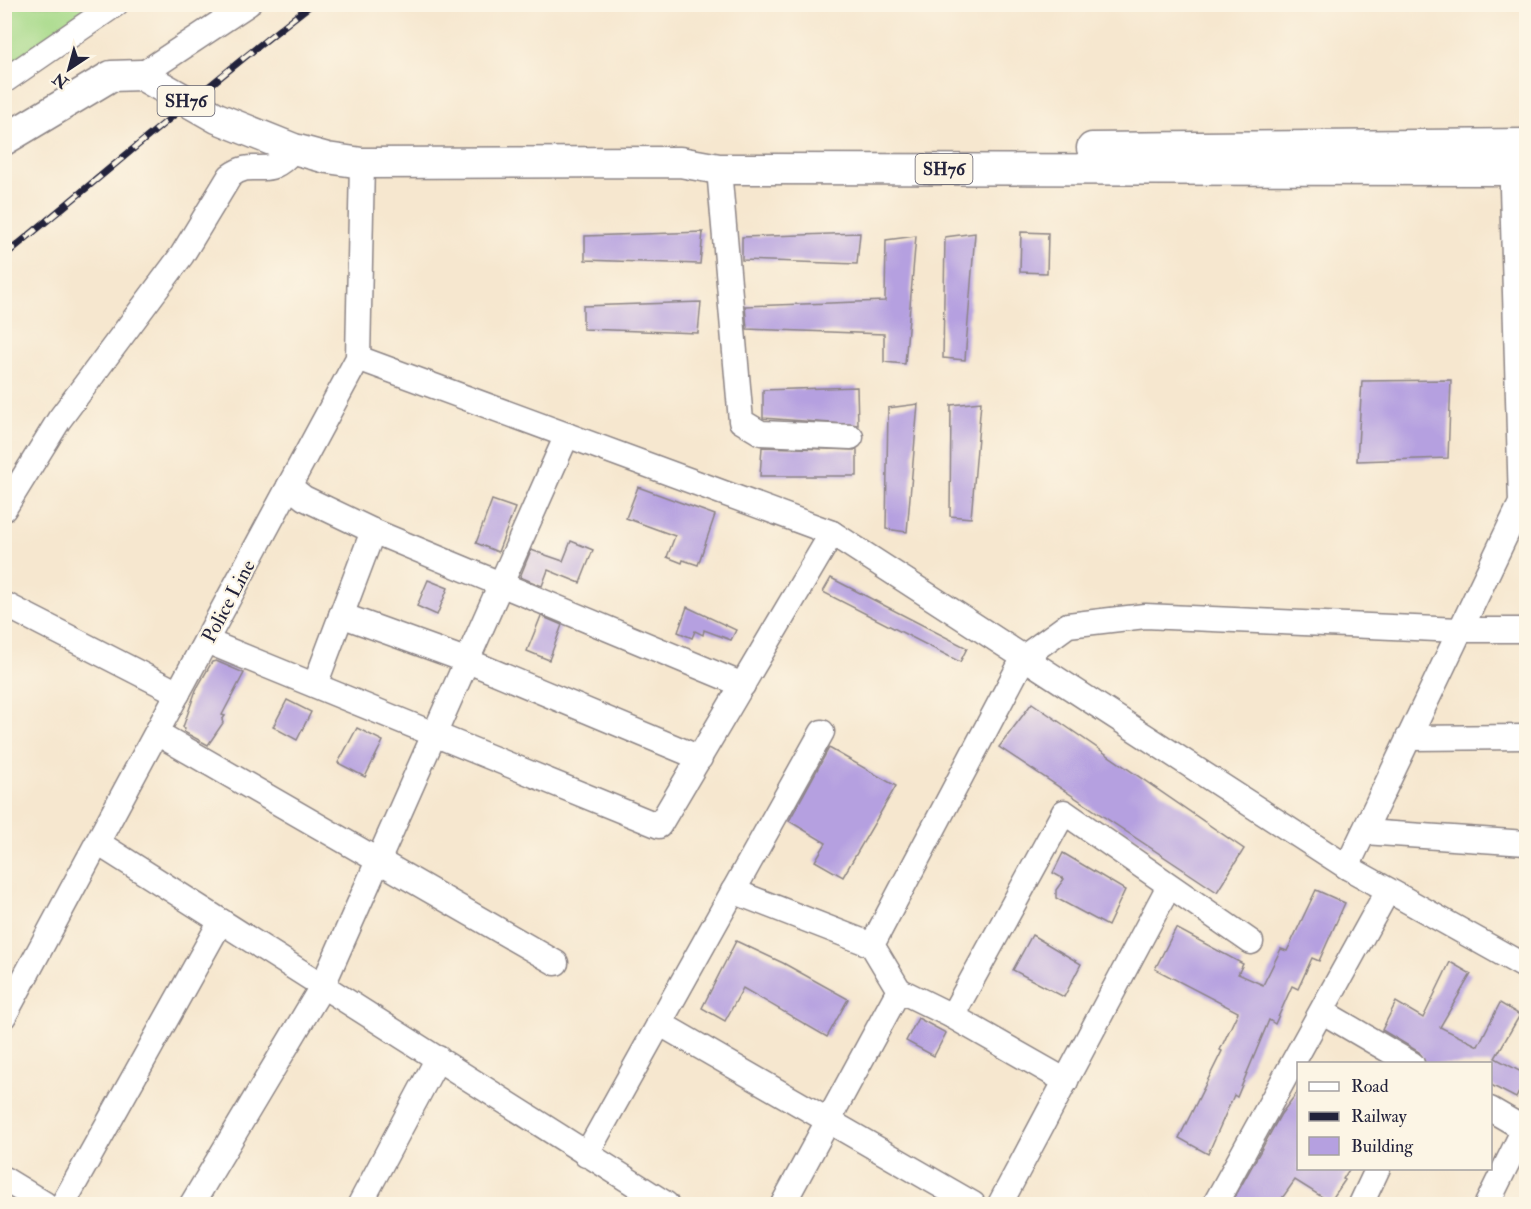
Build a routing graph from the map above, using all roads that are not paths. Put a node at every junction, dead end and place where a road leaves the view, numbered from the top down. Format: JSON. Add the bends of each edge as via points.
{"nodes":[{"id":1,"x":116,"y":4,"type":"edge"},
{"id":2,"x":248,"y":4,"type":"edge"},
{"id":3,"x":141,"y":75,"type":"junction"},
{"id":4,"x":4,"y":81,"type":"edge"},
{"id":5,"x":4,"y":140,"type":"edge"},
{"id":6,"x":294,"y":149,"type":"junction"},
{"id":7,"x":1519,"y":157,"type":"edge"},
{"id":8,"x":680,"y":162,"type":"junction"},
{"id":9,"x":362,"y":163,"type":"junction"},
{"id":10,"x":719,"y":169,"type":"junction"},
{"id":11,"x":358,"y":358,"type":"junction"},
{"id":12,"x":567,"y":435,"type":"junction"},
{"id":13,"x":851,"y":437,"type":"dead end"},
{"id":14,"x":289,"y":486,"type":"junction"},
{"id":15,"x":1524,"y":503,"type":"edge"},
{"id":16,"x":4,"y":509,"type":"edge"},
{"id":17,"x":373,"y":531,"type":"junction"},
{"id":18,"x":832,"y":533,"type":"junction"},
{"id":19,"x":501,"y":585,"type":"junction"},
{"id":20,"x":4,"y":604,"type":"edge"},
{"id":21,"x":341,"y":615,"type":"junction"},
{"id":22,"x":1459,"y":630,"type":"junction"},
{"id":23,"x":1527,"y":630,"type":"edge"},
{"id":24,"x":206,"y":641,"type":"junction"},
{"id":25,"x":1024,"y":657,"type":"junction"},
{"id":26,"x":468,"y":661,"type":"junction"},
{"id":27,"x":315,"y":685,"type":"junction"},
{"id":28,"x":743,"y":685,"type":"junction"},
{"id":29,"x":178,"y":693,"type":"junction"},
{"id":30,"x":822,"y":732,"type":"dead end"},
{"id":31,"x":157,"y":733,"type":"junction"},
{"id":32,"x":436,"y":734,"type":"junction"},
{"id":33,"x":1527,"y":737,"type":"edge"},
{"id":34,"x":1408,"y":738,"type":"junction"},
{"id":35,"x":699,"y":758,"type":"junction"},
{"id":36,"x":1364,"y":832,"type":"junction"},
{"id":37,"x":98,"y":843,"type":"junction"},
{"id":38,"x":1527,"y":843,"type":"edge"},
{"id":39,"x":379,"y":861,"type":"junction"},
{"id":40,"x":1347,"y":867,"type":"junction"},
{"id":41,"x":1170,"y":886,"type":"junction"},
{"id":42,"x":733,"y":891,"type":"junction"},
{"id":43,"x":1387,"y":892,"type":"junction"},
{"id":44,"x":221,"y":921,"type":"junction"},
{"id":45,"x":1251,"y":942,"type":"dead end"},
{"id":46,"x":872,"y":945,"type":"junction"},
{"id":47,"x":556,"y":963,"type":"dead end"},
{"id":48,"x":1527,"y":967,"type":"edge"},
{"id":49,"x":324,"y":985,"type":"junction"},
{"id":50,"x":899,"y":990,"type":"junction"},
{"id":51,"x":1323,"y":1012,"type":"junction"},
{"id":52,"x":4,"y":1016,"type":"edge"},
{"id":53,"x":952,"y":1016,"type":"junction"},
{"id":54,"x":659,"y":1023,"type":"junction"},
{"id":55,"x":438,"y":1058,"type":"junction"},
{"id":56,"x":1409,"y":1062,"type":"edge"},
{"id":57,"x":1066,"y":1081,"type":"junction"},
{"id":58,"x":1492,"y":1110,"type":"edge"},
{"id":59,"x":828,"y":1121,"type":"junction"},
{"id":60,"x":1526,"y":1128,"type":"edge"},
{"id":61,"x":586,"y":1155,"type":"junction"},
{"id":62,"x":1377,"y":1170,"type":"edge"},
{"id":63,"x":4,"y":1179,"type":"edge"},
{"id":64,"x":45,"y":1204,"type":"edge"},
{"id":65,"x":63,"y":1204,"type":"edge"},
{"id":66,"x":192,"y":1204,"type":"edge"},
{"id":67,"x":360,"y":1204,"type":"edge"},
{"id":68,"x":666,"y":1204,"type":"edge"},
{"id":69,"x":783,"y":1204,"type":"edge"},
{"id":70,"x":973,"y":1204,"type":"edge"},
{"id":71,"x":1000,"y":1204,"type":"edge"},
{"id":72,"x":1215,"y":1204,"type":"edge"},
{"id":73,"x":1360,"y":1204,"type":"edge"},
{"id":74,"x":1487,"y":1204,"type":"edge"}],
"edges":[{"from":1,"to":4,"type":"street"},
{"from":2,"to":3,"type":"street"},
{"from":3,"to":5,"type":"main road","number":"SH76","via":[[111,76]]},
{"from":3,"to":6,"type":"main road","number":"SH76","via":[[217,118]]},
{"from":6,"to":9,"type":"main road","number":"SH76"},
{"from":6,"to":16,"type":"street","via":[[272,169],[240,168],[230,176],[182,255],[59,420]]},
{"from":7,"to":8,"type":"main road","number":"SH76","via":[[709,150]]},
{"from":7,"to":10,"type":"main road","number":"SH76"},
{"from":7,"to":15,"type":"street"},
{"from":8,"to":9,"type":"main road","number":"SH76"},
{"from":8,"to":10,"type":"main road","number":"SH76"},
{"from":9,"to":11,"type":"street","name":"Police Line"},
{"from":10,"to":13,"type":"street","via":[[741,421],[761,433]]},
{"from":11,"to":12,"type":"street"},
{"from":11,"to":14,"type":"street","name":"Police Line"},
{"from":12,"to":18,"type":"street"},
{"from":12,"to":19,"type":"street"},
{"from":14,"to":17,"type":"street","via":[[304,498]]},
{"from":14,"to":24,"type":"street","name":"Police Line"},
{"from":15,"to":22,"type":"street"},
{"from":17,"to":19,"type":"street"},
{"from":17,"to":21,"type":"street"},
{"from":18,"to":25,"type":"street"},
{"from":18,"to":28,"type":"street"},
{"from":19,"to":26,"type":"street"},
{"from":19,"to":28,"type":"street"},
{"from":20,"to":29,"type":"street"},
{"from":21,"to":26,"type":"street"},
{"from":21,"to":27,"type":"street"},
{"from":22,"to":23,"type":"street"},
{"from":22,"to":25,"type":"street","via":[[1145,616],[1068,626]]},
{"from":22,"to":34,"type":"street"},
{"from":24,"to":27,"type":"street"},
{"from":24,"to":29,"type":"street","name":"Police Line"},
{"from":25,"to":40,"type":"street"},
{"from":25,"to":46,"type":"street"},
{"from":26,"to":32,"type":"street"},
{"from":26,"to":35,"type":"street"},
{"from":27,"to":32,"type":"street"},
{"from":28,"to":35,"type":"street"},
{"from":29,"to":31,"type":"street","name":"Police Line"},
{"from":30,"to":42,"type":"street"},
{"from":31,"to":37,"type":"street","name":"Police Line"},
{"from":31,"to":39,"type":"street"},
{"from":32,"to":35,"type":"street","via":[[659,826]]},
{"from":32,"to":39,"type":"street"},
{"from":33,"to":34,"type":"street"},
{"from":34,"to":36,"type":"street"},
{"from":36,"to":38,"type":"street"},
{"from":36,"to":40,"type":"street"},
{"from":37,"to":44,"type":"street"},
{"from":37,"to":52,"type":"street","name":"Police Line"},
{"from":39,"to":47,"type":"street"},
{"from":39,"to":49,"type":"street"},
{"from":40,"to":43,"type":"street"},
{"from":41,"to":45,"type":"street"},
{"from":41,"to":53,"type":"street","via":[[1064,812]]},
{"from":41,"to":57,"type":"street"},
{"from":42,"to":46,"type":"street"},
{"from":42,"to":54,"type":"street"},
{"from":43,"to":48,"type":"street"},
{"from":43,"to":51,"type":"street"},
{"from":44,"to":49,"type":"street"},
{"from":44,"to":65,"type":"street"},
{"from":46,"to":50,"type":"street"},
{"from":49,"to":55,"type":"street"},
{"from":49,"to":66,"type":"street"},
{"from":50,"to":53,"type":"street"},
{"from":50,"to":59,"type":"street"},
{"from":51,"to":56,"type":"street"},
{"from":51,"to":72,"type":"street"},
{"from":53,"to":57,"type":"street"},
{"from":54,"to":59,"type":"street"},
{"from":54,"to":61,"type":"street"},
{"from":55,"to":61,"type":"street"},
{"from":55,"to":67,"type":"street"},
{"from":57,"to":71,"type":"street"},
{"from":58,"to":60,"type":"street"},
{"from":59,"to":69,"type":"street"},
{"from":59,"to":70,"type":"street"},
{"from":60,"to":74,"type":"street"},
{"from":61,"to":68,"type":"street"},
{"from":62,"to":73,"type":"street"},
{"from":63,"to":64,"type":"street"}]}
